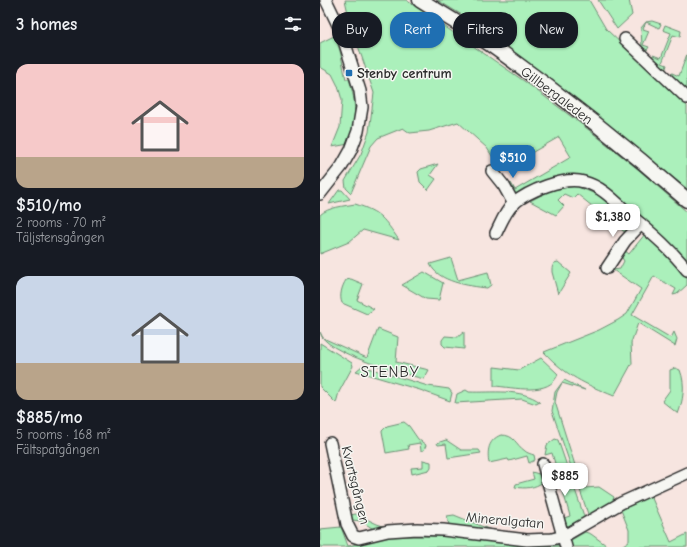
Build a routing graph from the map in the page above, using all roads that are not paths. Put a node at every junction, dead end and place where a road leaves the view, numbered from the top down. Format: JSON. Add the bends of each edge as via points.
{"nodes":[{"id":1,"x":326,"y":0,"type":"edge"},
{"id":2,"x":420,"y":0,"type":"edge"},
{"id":3,"x":625,"y":39,"type":"dead end"},
{"id":4,"x":687,"y":98,"type":"edge"},
{"id":5,"x":492,"y":171,"type":"dead end"},
{"id":6,"x":320,"y":194,"type":"edge"},
{"id":7,"x":687,"y":200,"type":"edge"},
{"id":8,"x":514,"y":204,"type":"junction"},
{"id":9,"x":641,"y":224,"type":"junction"},
{"id":10,"x":496,"y":233,"type":"dead end"},
{"id":11,"x":606,"y":268,"type":"dead end"},
{"id":12,"x":687,"y":270,"type":"edge"},
{"id":13,"x":330,"y":442,"type":"dead end"},
{"id":14,"x":543,"y":464,"type":"dead end"},
{"id":15,"x":687,"y":473,"type":"edge"},
{"id":16,"x":353,"y":536,"type":"joint"},
{"id":17,"x":565,"y":542,"type":"edge"}],
"edges":[{"from":1,"to":6,"type":"street","via":[[341,31],[360,91],[362,107],[358,131],[351,150]]},
{"from":2,"to":7,"type":"main road","name":"Gillbergaleden","via":[[485,41],[540,81]]},
{"from":3,"to":4,"type":"street"},
{"from":5,"to":8,"type":"street"},
{"from":8,"to":9,"type":"street","via":[[555,182],[576,180],[603,191]]},
{"from":8,"to":10,"type":"street","via":[[506,213]]},
{"from":9,"to":11,"type":"street","via":[[625,240]]},
{"from":9,"to":12,"type":"street","via":[[659,238]]},
{"from":13,"to":16,"type":"street","name":"Kvartsgången","via":[[347,524]]},
{"from":14,"to":17,"type":"street"},
{"from":15,"to":17,"type":"street","name":"Mineralgatan","via":[[621,503]]},
{"from":16,"to":17,"type":"street","name":"Mineralgatan","via":[[359,538],[388,531],[417,529]]}]}
